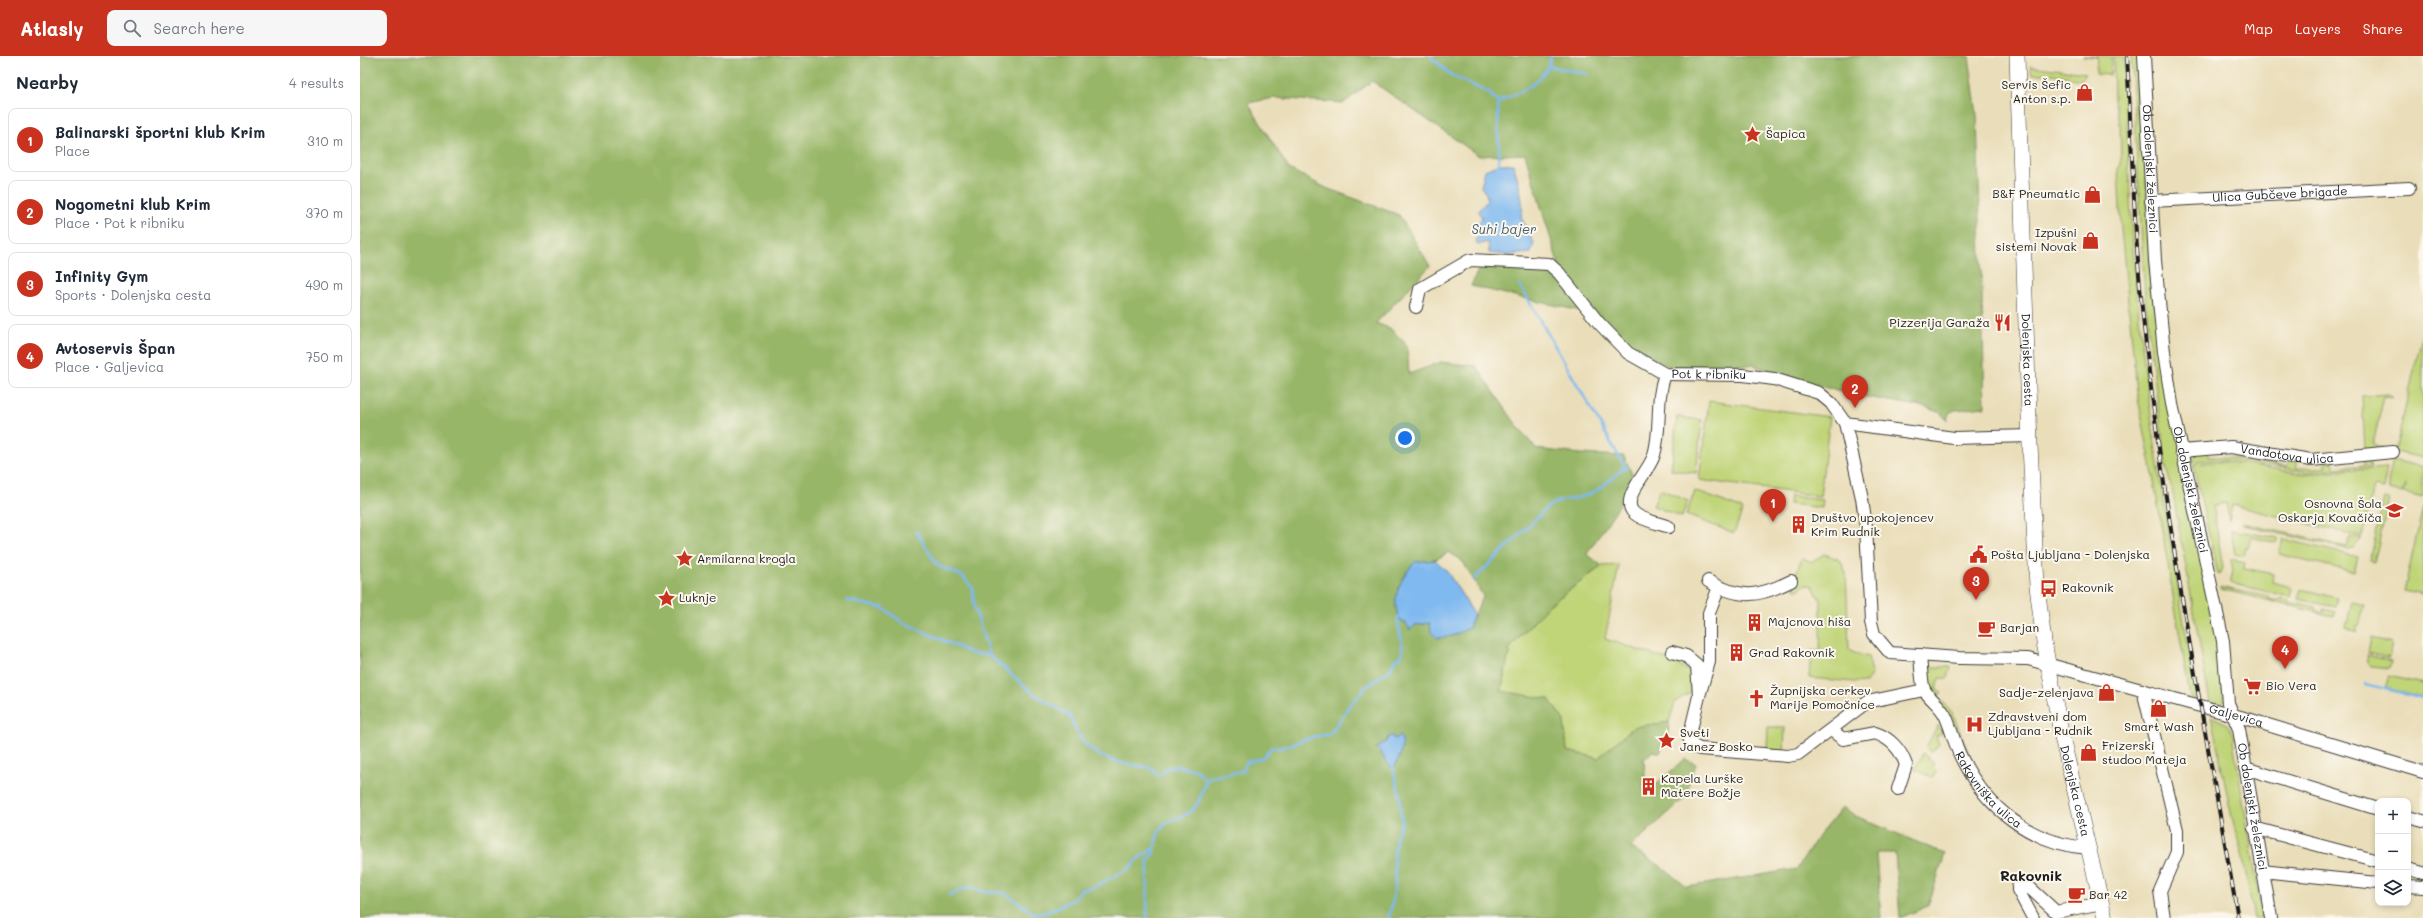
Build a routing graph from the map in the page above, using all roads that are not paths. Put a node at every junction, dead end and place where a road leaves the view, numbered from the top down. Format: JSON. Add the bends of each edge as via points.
{"nodes":[{"id":1,"x":2017,"y":56,"type":"edge"},
{"id":2,"x":2144,"y":56,"type":"edge"},
{"id":3,"x":2409,"y":188,"type":"dead end"},
{"id":4,"x":2151,"y":201,"type":"junction"},
{"id":5,"x":1416,"y":307,"type":"dead end"},
{"id":6,"x":1665,"y":374,"type":"junction"},
{"id":7,"x":1845,"y":423,"type":"junction"},
{"id":8,"x":2030,"y":436,"type":"junction"},
{"id":9,"x":2181,"y":451,"type":"junction"},
{"id":10,"x":2393,"y":452,"type":"dead end"},
{"id":11,"x":1669,"y":527,"type":"dead end"},
{"id":12,"x":1708,"y":581,"type":"dead end"},
{"id":13,"x":1792,"y":581,"type":"dead end"},
{"id":14,"x":1719,"y":587,"type":"junction"},
{"id":15,"x":1672,"y":652,"type":"dead end"},
{"id":16,"x":1920,"y":655,"type":"junction"},
{"id":17,"x":2048,"y":664,"type":"junction"},
{"id":18,"x":1924,"y":690,"type":"junction"},
{"id":19,"x":2143,"y":690,"type":"junction"},
{"id":20,"x":1699,"y":696,"type":"junction"},
{"id":21,"x":2234,"y":716,"type":"junction"},
{"id":22,"x":1831,"y":730,"type":"junction"},
{"id":23,"x":2245,"y":768,"type":"junction"},
{"id":24,"x":2423,"y":772,"type":"edge"},
{"id":25,"x":1898,"y":789,"type":"dead end"},
{"id":26,"x":2375,"y":808,"type":"edge"},
{"id":27,"x":2411,"y":818,"type":"edge"},
{"id":28,"x":2423,"y":821,"type":"edge"},
{"id":29,"x":2254,"y":828,"type":"junction"},
{"id":30,"x":2088,"y":848,"type":"junction"},
{"id":31,"x":2375,"y":860,"type":"edge"},
{"id":32,"x":2411,"y":870,"type":"edge"},
{"id":33,"x":2262,"y":871,"type":"junction"},
{"id":34,"x":2423,"y":873,"type":"edge"},
{"id":35,"x":2375,"y":883,"type":"edge"},
{"id":36,"x":2411,"y":886,"type":"edge"},
{"id":37,"x":2423,"y":887,"type":"edge"},
{"id":38,"x":2102,"y":903,"type":"junction"},
{"id":39,"x":2033,"y":918,"type":"edge"},
{"id":40,"x":2105,"y":918,"type":"edge"},
{"id":41,"x":2164,"y":918,"type":"edge"},
{"id":42,"x":2271,"y":918,"type":"edge"}],
"edges":[{"from":1,"to":8,"type":"main road","name":"Dolenjska cesta"},
{"from":2,"to":4,"type":"street","name":"Ob dolenjski železnici"},
{"from":3,"to":4,"type":"street","name":"Ulica Gubčeve brigade"},
{"from":4,"to":9,"type":"street","name":"Ob dolenjski železnici","via":[[2161,331]]},
{"from":5,"to":6,"type":"street","name":"Pot k ribniku","via":[[1420,289],[1470,260],[1549,264],[1628,353]]},
{"from":6,"to":7,"type":"street","name":"Pot k ribniku","via":[[1743,375],[1803,386],[1819,393],[1831,403]]},
{"from":6,"to":11,"type":"street","via":[[1660,386],[1654,456],[1632,493],[1629,504],[1631,511],[1637,515]]},
{"from":7,"to":8,"type":"street","via":[[1954,438]]},
{"from":7,"to":16,"type":"street","via":[[1866,527],[1871,622],[1874,634],[1890,653]]},
{"from":8,"to":17,"type":"main road","name":"Dolenjska cesta","via":[[2037,586]]},
{"from":9,"to":10,"type":"street","name":"Vandotova ulica","via":[[2232,447],[2311,460]]},
{"from":9,"to":21,"type":"street","name":"Ob dolenjski železnici","via":[[2223,641],[2228,703]]},
{"from":12,"to":14,"type":"street"},
{"from":13,"to":14,"type":"street","via":[[1764,594],[1741,594]]},
{"from":14,"to":20,"type":"street","via":[[1709,613],[1709,662]]},
{"from":15,"to":20,"type":"street","via":[[1695,662]]},
{"from":16,"to":17,"type":"street","via":[[2020,658]]},
{"from":16,"to":18,"type":"street"},
{"from":17,"to":19,"type":"street","name":"Galjevica"},
{"from":17,"to":30,"type":"main road","name":"Dolenjska cesta"},
{"from":18,"to":22,"type":"street","via":[[1867,702]]},
{"from":18,"to":30,"type":"street","name":"Rakovniška ulica","via":[[1945,715],[1961,758],[1970,773],[2001,813],[2034,833],[2071,847]]},
{"from":19,"to":21,"type":"street","name":"Galjevica"},
{"from":19,"to":41,"type":"street","via":[[2177,830],[2177,852],[2160,891]]},
{"from":20,"to":22,"type":"street","via":[[1689,738],[1693,746],[1700,749],[1794,755]]},
{"from":21,"to":23,"type":"street","name":"Ob dolenjski železnici","via":[[2239,729]]},
{"from":21,"to":24,"type":"street","name":"Galjevica"},
{"from":22,"to":25,"type":"street","via":[[1843,739],[1875,733],[1891,743],[1906,764]]},
{"from":23,"to":26,"type":"street"},
{"from":23,"to":29,"type":"street","name":"Ob dolenjski železnici"},
{"from":27,"to":28,"type":"street"},
{"from":29,"to":31,"type":"street"},
{"from":29,"to":33,"type":"street","name":"Ob dolenjski železnici"},
{"from":30,"to":38,"type":"main road","name":"Dolenjska cesta"},
{"from":32,"to":34,"type":"street"},
{"from":33,"to":35,"type":"street"},
{"from":33,"to":42,"type":"street","name":"Ob dolenjski železnici"},
{"from":36,"to":37,"type":"street"},
{"from":38,"to":39,"type":"street","via":[[2056,912],[2031,889],[2020,884],[2018,890]]},
{"from":38,"to":40,"type":"main road","name":"Dolenjska cesta"}]}
